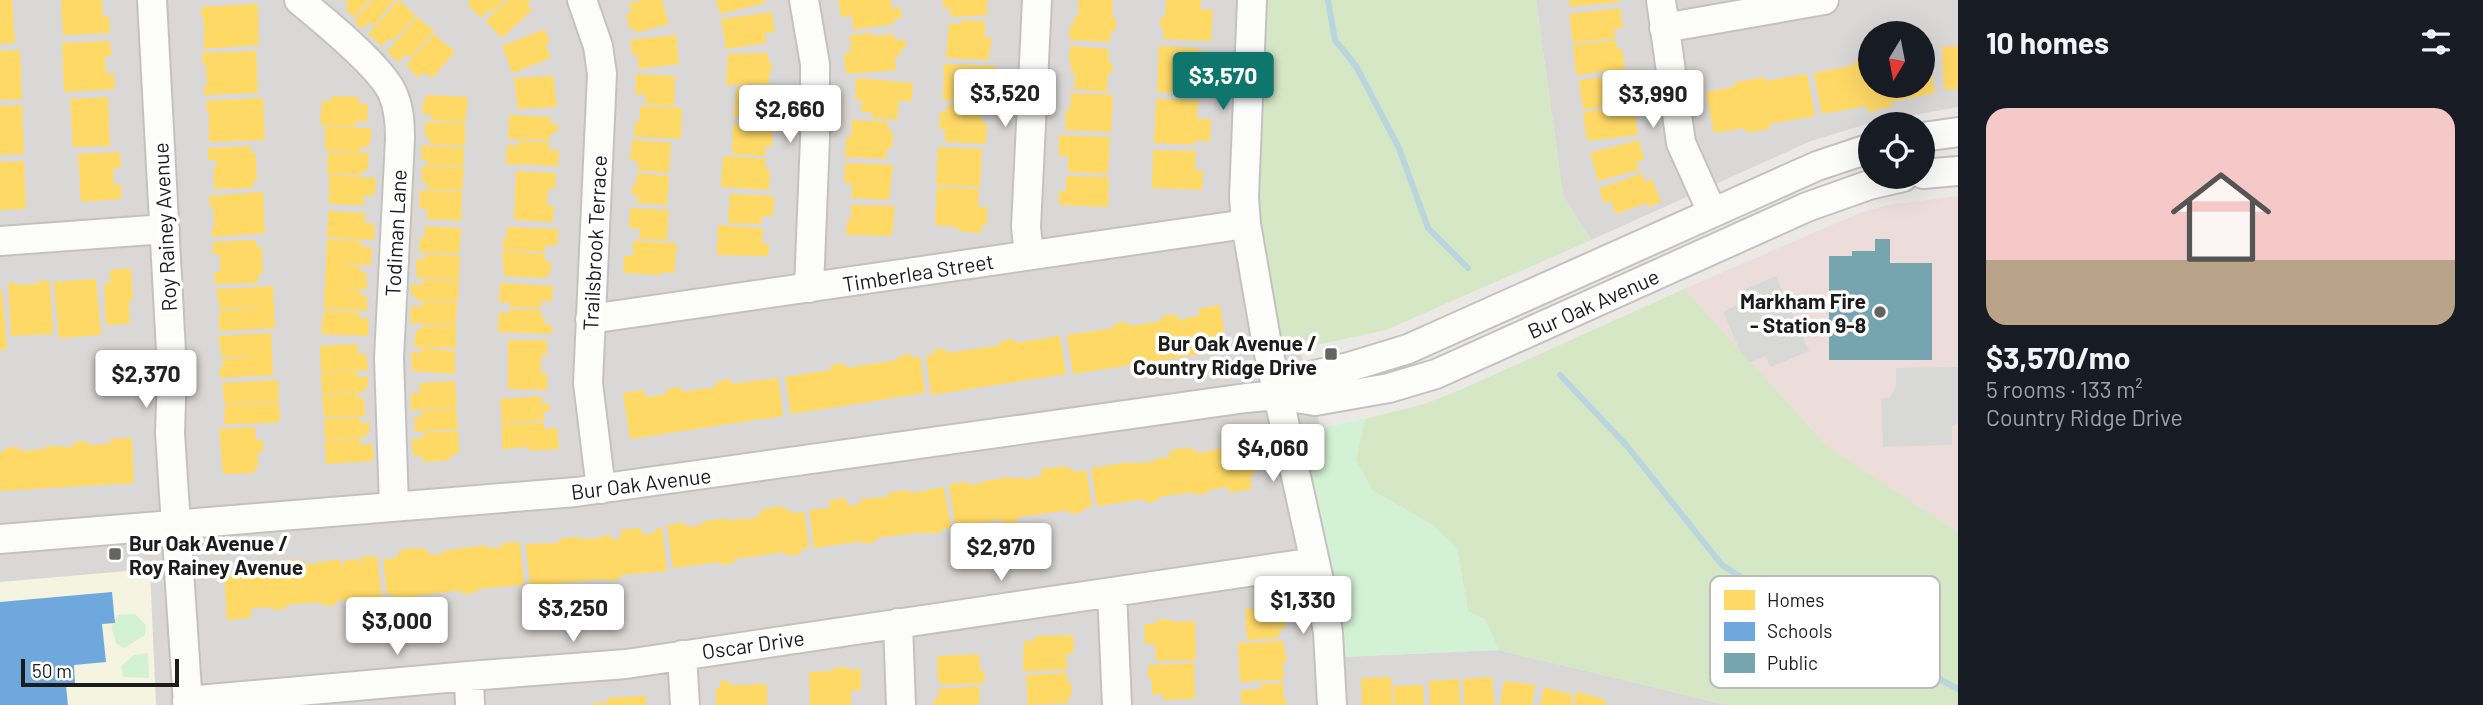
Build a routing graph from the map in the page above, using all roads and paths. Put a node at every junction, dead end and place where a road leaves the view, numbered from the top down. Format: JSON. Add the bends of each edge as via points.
{"nodes":[{"id":1,"x":152,"y":0,"type":"edge"},
{"id":2,"x":299,"y":0,"type":"edge"},
{"id":3,"x":582,"y":0,"type":"edge"},
{"id":4,"x":804,"y":0,"type":"edge"},
{"id":5,"x":1037,"y":0,"type":"edge"},
{"id":6,"x":1252,"y":0,"type":"edge"},
{"id":7,"x":1661,"y":0,"type":"edge"},
{"id":8,"x":1824,"y":0,"type":"edge"},
{"id":9,"x":1664,"y":28,"type":"junction"},
{"id":10,"x":1958,"y":132,"type":"edge"},
{"id":11,"x":1935,"y":135,"type":"edge"},
{"id":12,"x":1858,"y":152,"type":"edge"},
{"id":13,"x":1958,"y":171,"type":"edge"},
{"id":14,"x":1935,"y":173,"type":"edge"},
{"id":15,"x":1858,"y":188,"type":"edge"},
{"id":16,"x":1712,"y":212,"type":"junction"},
{"id":17,"x":1246,"y":224,"type":"junction"},
{"id":18,"x":165,"y":229,"type":"junction"},
{"id":19,"x":0,"y":241,"type":"edge"},
{"id":20,"x":1029,"y":255,"type":"junction"},
{"id":21,"x":809,"y":288,"type":"junction"},
{"id":22,"x":590,"y":320,"type":"junction"},
{"id":23,"x":1278,"y":395,"type":"junction"},
{"id":24,"x":601,"y":489,"type":"junction"},
{"id":25,"x":394,"y":506,"type":"junction"},
{"id":26,"x":175,"y":524,"type":"junction"},
{"id":27,"x":0,"y":539,"type":"edge"},
{"id":28,"x":1315,"y":562,"type":"junction"},
{"id":29,"x":1112,"y":592,"type":"junction"},
{"id":30,"x":898,"y":623,"type":"junction"},
{"id":31,"x":682,"y":655,"type":"junction"},
{"id":32,"x":469,"y":676,"type":"junction"},
{"id":33,"x":188,"y":703,"type":"edge"},
{"id":34,"x":470,"y":705,"type":"edge"},
{"id":35,"x":685,"y":705,"type":"edge"},
{"id":36,"x":901,"y":705,"type":"edge"},
{"id":37,"x":1117,"y":705,"type":"edge"},
{"id":38,"x":1332,"y":705,"type":"edge"}],
"edges":[{"from":1,"to":18,"type":"street","name":"Roy Rainey Avenue"},
{"from":2,"to":25,"type":"street","name":"Todiman Lane","via":[[370,63],[386,81],[399,112],[389,358]]},
{"from":3,"to":22,"type":"street","name":"Trailsbrook Terrace","via":[[602,74]]},
{"from":4,"to":21,"type":"street","via":[[816,64]]},
{"from":5,"to":20,"type":"street","via":[[1026,227]]},
{"from":6,"to":17,"type":"street"},
{"from":7,"to":9,"type":"street"},
{"from":8,"to":9,"type":"street"},
{"from":9,"to":16,"type":"street","via":[[1681,143]]},
{"from":10,"to":11,"type":"street"},
{"from":12,"to":16,"type":"street","name":"Bur Oak Avenue"},
{"from":13,"to":14,"type":"street"},
{"from":15,"to":23,"type":"street","name":"Bur Oak Avenue","via":[[1414,382],[1315,401]]},
{"from":16,"to":23,"type":"street","name":"Bur Oak Avenue","via":[[1440,336],[1378,359],[1310,376]]},
{"from":17,"to":20,"type":"street","name":"Timberlea Street"},
{"from":17,"to":23,"type":"street"},
{"from":18,"to":19,"type":"street"},
{"from":18,"to":26,"type":"street","name":"Roy Rainey Avenue"},
{"from":20,"to":21,"type":"street","name":"Timberlea Street"},
{"from":21,"to":22,"type":"street","name":"Timberlea Street"},
{"from":22,"to":24,"type":"street","name":"Trailsbrook Terrace","via":[[588,383]]},
{"from":23,"to":24,"type":"street","name":"Bur Oak Avenue"},
{"from":23,"to":28,"type":"street"},
{"from":24,"to":25,"type":"street","name":"Bur Oak Avenue"},
{"from":25,"to":26,"type":"street","name":"Bur Oak Avenue"},
{"from":26,"to":27,"type":"street","name":"Bur Oak Avenue"},
{"from":26,"to":33,"type":"street","name":"Roy Rainey Avenue"},
{"from":28,"to":29,"type":"street","name":"Oscar Drive"},
{"from":28,"to":38,"type":"street","via":[[1328,633]]},
{"from":29,"to":30,"type":"street","name":"Oscar Drive"},
{"from":29,"to":37,"type":"street"},
{"from":30,"to":31,"type":"street","name":"Oscar Drive"},
{"from":30,"to":36,"type":"street"},
{"from":31,"to":32,"type":"street","name":"Oscar Drive"},
{"from":31,"to":35,"type":"street"},
{"from":32,"to":33,"type":"street","name":"Oscar Drive"},
{"from":32,"to":34,"type":"street"}]}
